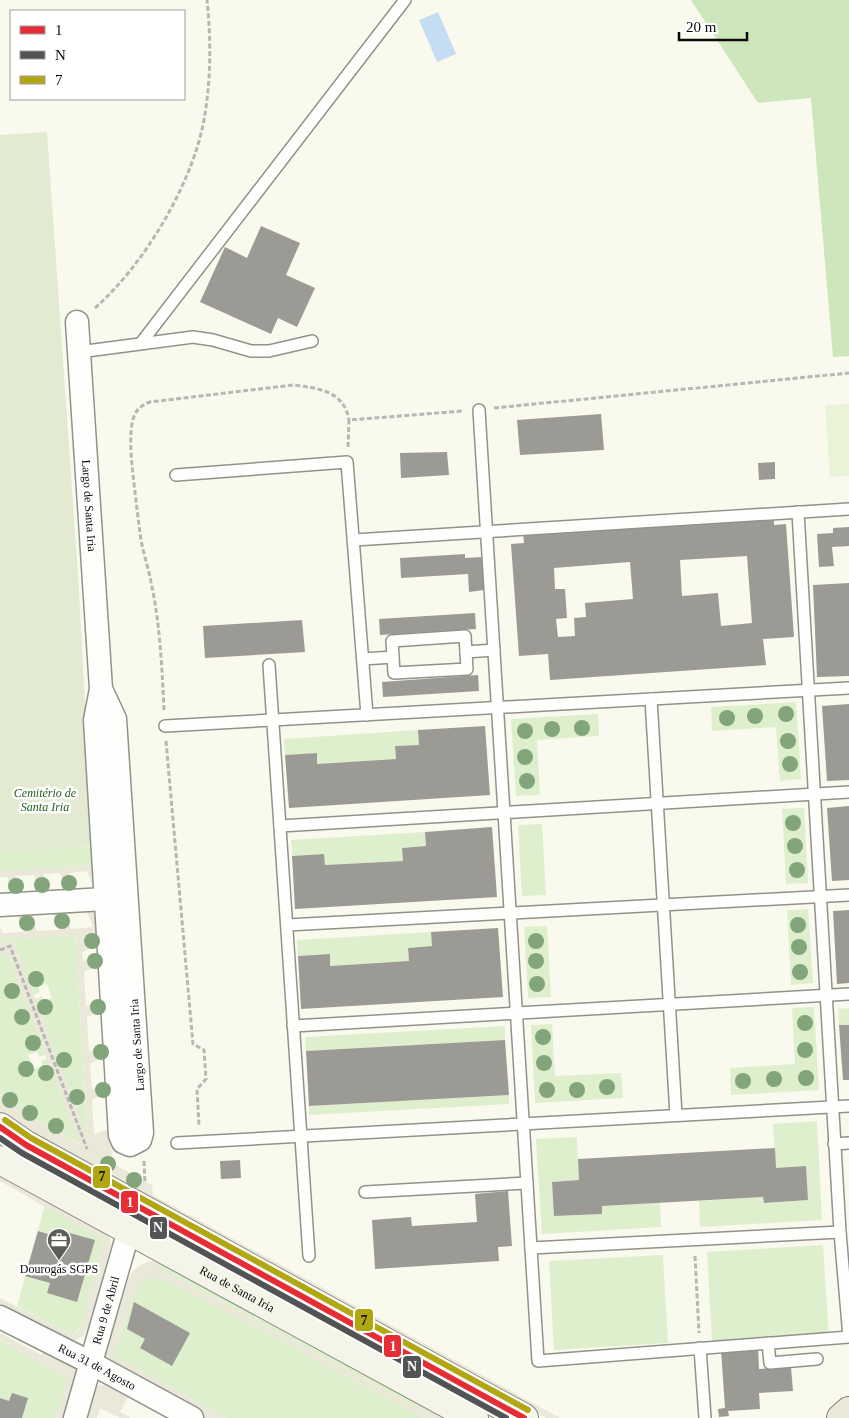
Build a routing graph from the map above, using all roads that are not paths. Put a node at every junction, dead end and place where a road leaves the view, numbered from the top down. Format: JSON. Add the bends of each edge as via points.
{"nodes":[{"id":1,"x":405,"y":0,"type":"edge"},
{"id":2,"x":77,"y":322,"type":"road end"},
{"id":3,"x":312,"y":341,"type":"dead end"},
{"id":4,"x":141,"y":343,"type":"junction"},
{"id":5,"x":79,"y":352,"type":"junction"},
{"id":6,"x":479,"y":410,"type":"road end"},
{"id":7,"x":176,"y":475,"type":"dead end"},
{"id":8,"x":849,"y":509,"type":"edge"},
{"id":9,"x":798,"y":512,"type":"junction"},
{"id":10,"x":487,"y":531,"type":"junction"},
{"id":11,"x":354,"y":540,"type":"junction"},
{"id":12,"x":494,"y":650,"type":"junction"},
{"id":13,"x":466,"y":652,"type":"junction"},
{"id":14,"x":393,"y":657,"type":"junction"},
{"id":15,"x":363,"y":659,"type":"junction"},
{"id":16,"x":270,"y":665,"type":"dead end"},
{"id":17,"x":849,"y":688,"type":"edge"},
{"id":18,"x":101,"y":690,"type":"junction"},
{"id":19,"x":809,"y":690,"type":"junction"},
{"id":20,"x":651,"y":699,"type":"junction"},
{"id":21,"x":498,"y":708,"type":"junction"},
{"id":22,"x":367,"y":715,"type":"junction"},
{"id":23,"x":273,"y":720,"type":"junction"},
{"id":24,"x":165,"y":726,"type":"road end"},
{"id":25,"x":849,"y":792,"type":"edge"},
{"id":26,"x":814,"y":794,"type":"junction"},
{"id":27,"x":658,"y":803,"type":"junction"},
{"id":28,"x":504,"y":812,"type":"junction"},
{"id":29,"x":280,"y":826,"type":"junction"},
{"id":30,"x":849,"y":895,"type":"edge"},
{"id":31,"x":820,"y":896,"type":"junction"},
{"id":32,"x":105,"y":898,"type":"junction"},
{"id":33,"x":0,"y":905,"type":"edge"},
{"id":34,"x":664,"y":905,"type":"junction"},
{"id":35,"x":510,"y":913,"type":"junction"},
{"id":36,"x":287,"y":925,"type":"junction"},
{"id":37,"x":849,"y":994,"type":"edge"},
{"id":38,"x":826,"y":996,"type":"junction"},
{"id":39,"x":670,"y":1004,"type":"junction"},
{"id":40,"x":517,"y":1013,"type":"junction"},
{"id":41,"x":294,"y":1026,"type":"junction"},
{"id":42,"x":849,"y":1106,"type":"edge"},
{"id":43,"x":832,"y":1107,"type":"junction"},
{"id":44,"x":676,"y":1115,"type":"junction"},
{"id":45,"x":524,"y":1124,"type":"junction"},
{"id":46,"x":0,"y":1128,"type":"edge"},
{"id":47,"x":301,"y":1136,"type":"junction"},
{"id":48,"x":177,"y":1143,"type":"dead end"},
{"id":49,"x":849,"y":1143,"type":"edge"},
{"id":50,"x":834,"y":1144,"type":"junction"},
{"id":51,"x":0,"y":1160,"type":"edge"},
{"id":52,"x":527,"y":1183,"type":"junction"},
{"id":53,"x":365,"y":1192,"type":"dead end"},
{"id":54,"x":129,"y":1230,"type":"junction"},
{"id":55,"x":840,"y":1232,"type":"junction"},
{"id":56,"x":531,"y":1248,"type":"junction"},
{"id":57,"x":309,"y":1256,"type":"dead end"},
{"id":58,"x":0,"y":1317,"type":"edge"},
{"id":59,"x":768,"y":1343,"type":"junction"},
{"id":60,"x":700,"y":1348,"type":"junction"},
{"id":61,"x":817,"y":1359,"type":"dead end"},
{"id":62,"x":91,"y":1362,"type":"junction"},
{"id":63,"x":849,"y":1412,"type":"edge"},
{"id":64,"x":465,"y":1416,"type":"edge"},
{"id":65,"x":75,"y":1418,"type":"edge"},
{"id":66,"x":192,"y":1418,"type":"edge"},
{"id":67,"x":524,"y":1418,"type":"edge"},
{"id":68,"x":705,"y":1418,"type":"edge"},
{"id":69,"x":840,"y":1418,"type":"edge"}],
"edges":[{"from":1,"to":4,"type":"lane"},
{"from":2,"to":5,"type":"street","name":"Largo de Santa Iria"},
{"from":3,"to":4,"type":"lane","via":[[269,351],[251,351],[193,337]]},
{"from":4,"to":5,"type":"lane"},
{"from":5,"to":18,"type":"street","name":"Largo de Santa Iria"},
{"from":6,"to":10,"type":"lane"},
{"from":7,"to":11,"type":"lane","via":[[347,462]]},
{"from":8,"to":9,"type":"lane"},
{"from":9,"to":10,"type":"lane"},
{"from":9,"to":19,"type":"lane"},
{"from":10,"to":11,"type":"lane"},
{"from":10,"to":12,"type":"lane"},
{"from":11,"to":15,"type":"lane"},
{"from":12,"to":13,"type":"lane"},
{"from":12,"to":21,"type":"lane"},
{"from":13,"to":14,"type":"lane","via":[[465,636],[392,641]]},
{"from":13,"to":14,"type":"lane","via":[[467,669],[394,674]]},
{"from":14,"to":15,"type":"lane"},
{"from":15,"to":22,"type":"lane"},
{"from":16,"to":23,"type":"lane"},
{"from":17,"to":19,"type":"lane"},
{"from":18,"to":32,"type":"street","name":"Largo de Santa Iria","via":[[94,720]]},
{"from":18,"to":32,"type":"street","name":"Largo de Santa Iria","via":[[116,719],[142,1137],[130,1145],[123,1142],[120,1135]]},
{"from":19,"to":20,"type":"lane"},
{"from":19,"to":26,"type":"lane"},
{"from":20,"to":21,"type":"lane"},
{"from":20,"to":27,"type":"lane"},
{"from":21,"to":22,"type":"lane"},
{"from":21,"to":28,"type":"lane"},
{"from":22,"to":23,"type":"lane"},
{"from":23,"to":24,"type":"lane"},
{"from":23,"to":29,"type":"lane"},
{"from":25,"to":26,"type":"lane"},
{"from":26,"to":27,"type":"lane"},
{"from":26,"to":31,"type":"lane"},
{"from":27,"to":28,"type":"lane"},
{"from":27,"to":34,"type":"lane"},
{"from":28,"to":29,"type":"lane"},
{"from":28,"to":35,"type":"lane"},
{"from":29,"to":36,"type":"lane"},
{"from":30,"to":31,"type":"lane"},
{"from":31,"to":34,"type":"lane"},
{"from":31,"to":38,"type":"lane"},
{"from":32,"to":33,"type":"street"},
{"from":34,"to":35,"type":"lane"},
{"from":34,"to":39,"type":"lane"},
{"from":35,"to":36,"type":"lane"},
{"from":35,"to":40,"type":"lane"},
{"from":36,"to":41,"type":"lane"},
{"from":37,"to":38,"type":"lane"},
{"from":38,"to":39,"type":"lane"},
{"from":38,"to":43,"type":"lane"},
{"from":39,"to":40,"type":"lane"},
{"from":39,"to":44,"type":"lane"},
{"from":40,"to":41,"type":"lane"},
{"from":40,"to":45,"type":"lane"},
{"from":41,"to":47,"type":"lane"},
{"from":42,"to":43,"type":"lane"},
{"from":43,"to":44,"type":"lane"},
{"from":43,"to":50,"type":"lane"},
{"from":44,"to":45,"type":"lane"},
{"from":45,"to":47,"type":"lane"},
{"from":45,"to":52,"type":"lane"},
{"from":46,"to":67,"type":"main road","name":"Rua de Santa Iria"},
{"from":47,"to":48,"type":"lane"},
{"from":47,"to":57,"type":"lane"},
{"from":49,"to":50,"type":"lane"},
{"from":50,"to":55,"type":"lane"},
{"from":51,"to":54,"type":"main road","name":"Rua de Santa Iria"},
{"from":52,"to":53,"type":"lane"},
{"from":52,"to":56,"type":"lane"},
{"from":54,"to":62,"type":"street","name":"Rua 9 de Abril"},
{"from":54,"to":64,"type":"main road","name":"Rua de Santa Iria"},
{"from":55,"to":56,"type":"lane"},
{"from":55,"to":59,"type":"lane","via":[[849,1337]]},
{"from":56,"to":60,"type":"lane","via":[[538,1361]]},
{"from":58,"to":62,"type":"street","name":"Rua 31 de Agosto"},
{"from":59,"to":60,"type":"lane"},
{"from":59,"to":61,"type":"lane","via":[[770,1362]]},
{"from":60,"to":68,"type":"lane"},
{"from":62,"to":65,"type":"street","name":"Rua 9 de Abril"},
{"from":62,"to":66,"type":"street","name":"Rua 31 de Agosto"},
{"from":63,"to":69,"type":"main road"}]}
